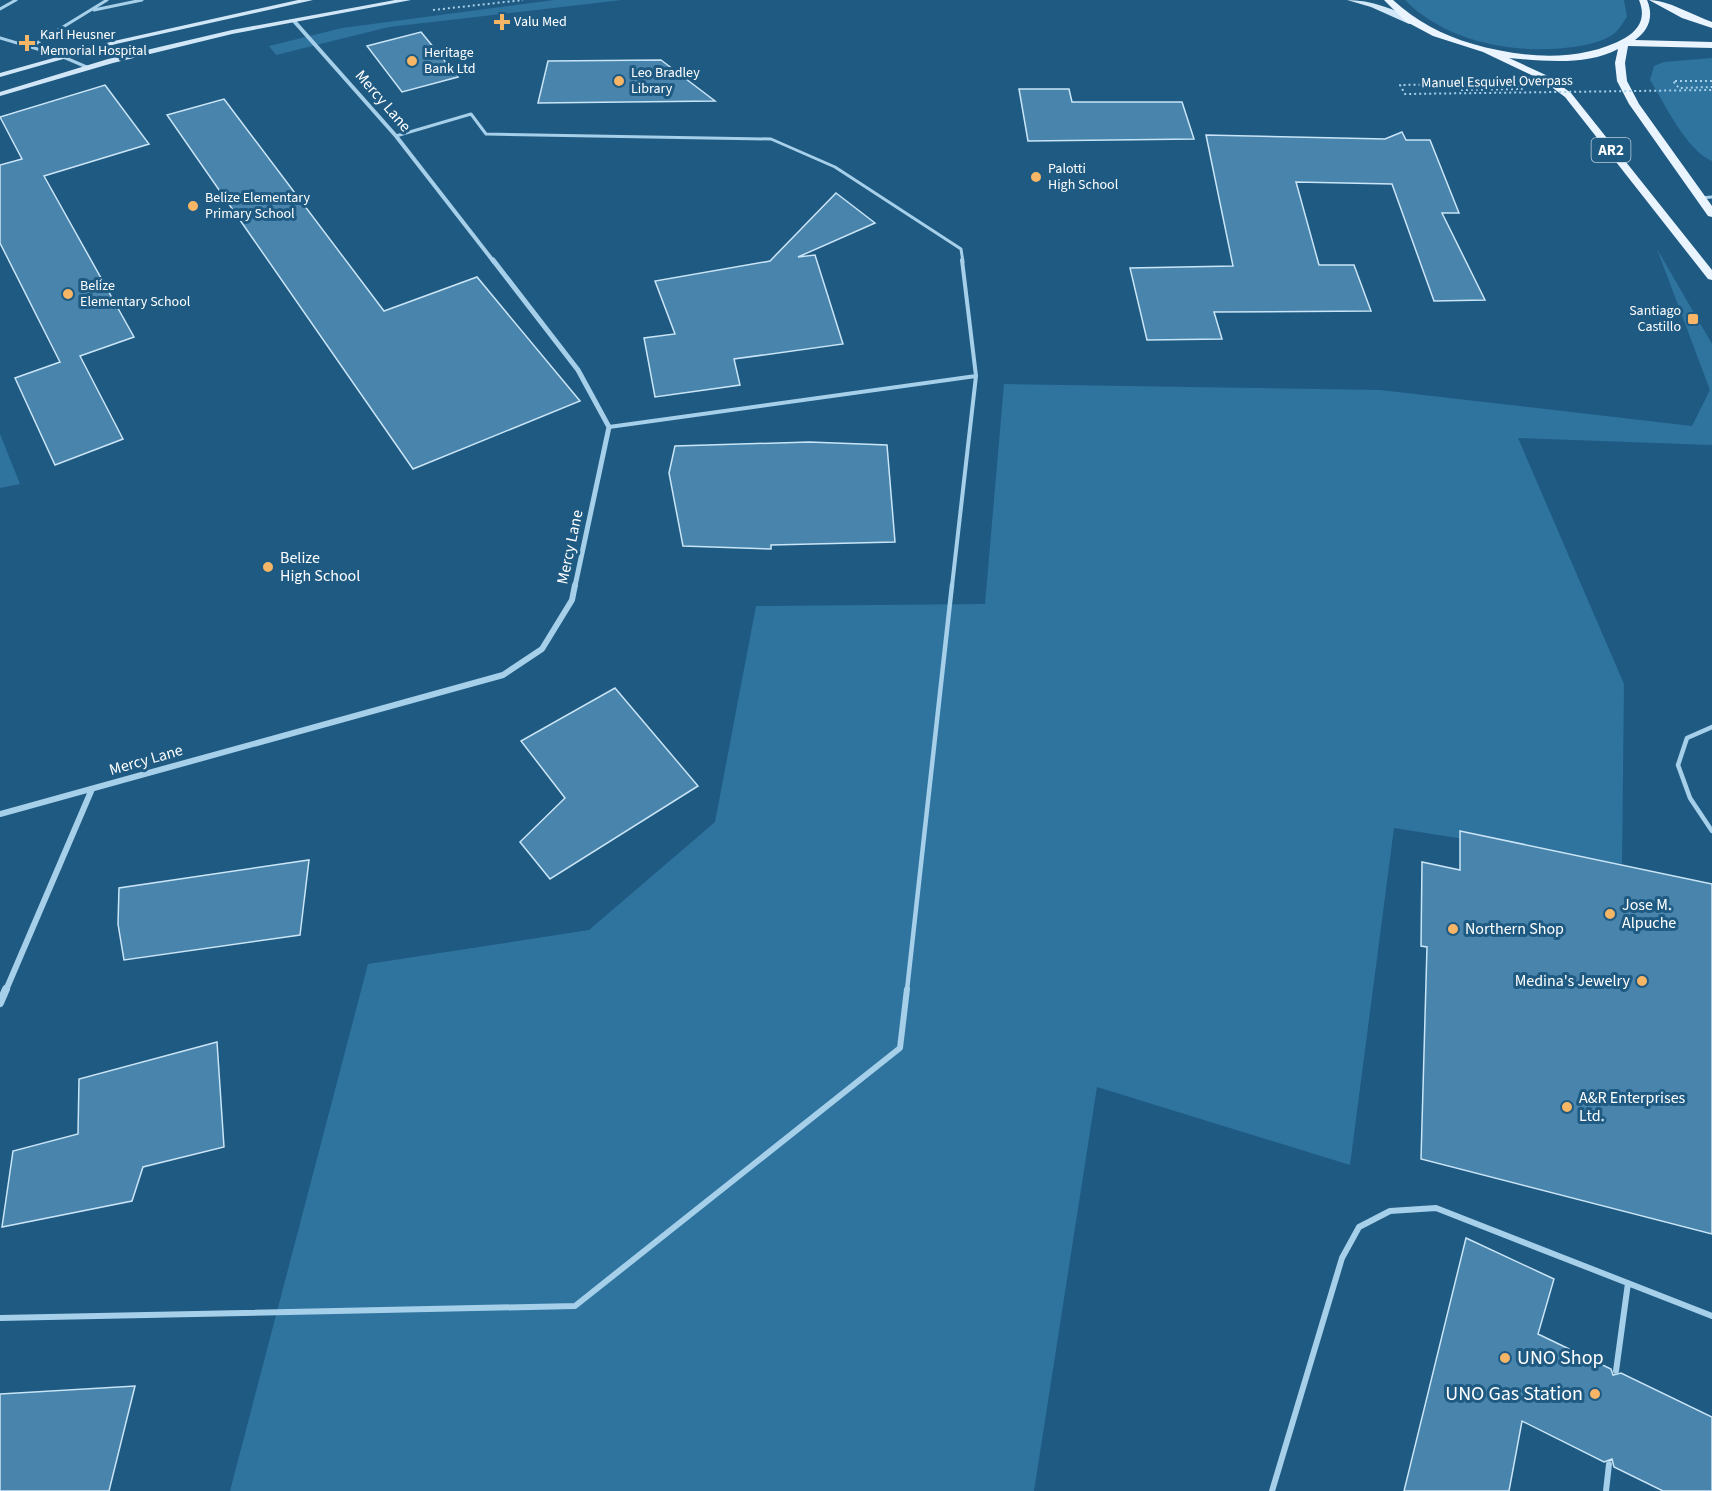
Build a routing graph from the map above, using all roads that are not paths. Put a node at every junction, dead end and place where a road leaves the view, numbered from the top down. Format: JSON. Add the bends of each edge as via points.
{"nodes":[{"id":1,"x":16,"y":0,"type":"edge"},
{"id":2,"x":107,"y":0,"type":"edge"},
{"id":3,"x":142,"y":0,"type":"edge"},
{"id":4,"x":309,"y":0,"type":"edge"},
{"id":5,"x":408,"y":0,"type":"edge"},
{"id":6,"x":1351,"y":0,"type":"edge"},
{"id":7,"x":1389,"y":0,"type":"edge"},
{"id":8,"x":1643,"y":0,"type":"edge"},
{"id":9,"x":1653,"y":0,"type":"edge"},
{"id":10,"x":0,"y":9,"type":"edge"},
{"id":11,"x":91,"y":10,"type":"junction"},
{"id":12,"x":294,"y":21,"type":"junction"},
{"id":13,"x":1412,"y":22,"type":"junction"},
{"id":14,"x":1712,"y":24,"type":"edge"},
{"id":15,"x":0,"y":38,"type":"edge"},
{"id":16,"x":1625,"y":44,"type":"junction"},
{"id":17,"x":1712,"y":45,"type":"edge"},
{"id":18,"x":32,"y":46,"type":"junction"},
{"id":19,"x":1487,"y":51,"type":"junction"},
{"id":20,"x":61,"y":56,"type":"junction"},
{"id":21,"x":89,"y":68,"type":"junction"},
{"id":22,"x":0,"y":75,"type":"edge"},
{"id":23,"x":0,"y":94,"type":"edge"},
{"id":24,"x":396,"y":136,"type":"junction"},
{"id":25,"x":1712,"y":197,"type":"edge"},
{"id":26,"x":1700,"y":198,"type":"junction"},
{"id":27,"x":1712,"y":214,"type":"edge"},
{"id":28,"x":1712,"y":277,"type":"edge"},
{"id":29,"x":976,"y":376,"type":"junction"},
{"id":30,"x":609,"y":427,"type":"junction"},
{"id":31,"x":1712,"y":728,"type":"edge"},
{"id":32,"x":92,"y":789,"type":"junction"},
{"id":33,"x":0,"y":814,"type":"edge"},
{"id":34,"x":1712,"y":831,"type":"edge"},
{"id":35,"x":0,"y":1004,"type":"edge"},
{"id":36,"x":1628,"y":1284,"type":"junction"},
{"id":37,"x":1712,"y":1316,"type":"edge"},
{"id":38,"x":0,"y":1318,"type":"edge"},
{"id":39,"x":1616,"y":1371,"type":"dead end"},
{"id":40,"x":1609,"y":1464,"type":"dead end"},
{"id":41,"x":1272,"y":1491,"type":"edge"},
{"id":42,"x":1606,"y":1491,"type":"edge"}],
"edges":[{"from":1,"to":10,"type":"lane"},
{"from":2,"to":11,"type":"lane"},
{"from":3,"to":11,"type":"lane"},
{"from":4,"to":20,"type":"main road","via":[[148,33]]},
{"from":5,"to":12,"type":"main road"},
{"from":6,"to":13,"type":"main road"},
{"from":7,"to":13,"type":"main road"},
{"from":8,"to":16,"type":"main road","via":[[1648,11],[1644,28]]},
{"from":9,"to":14,"type":"main road"},
{"from":11,"to":18,"type":"lane"},
{"from":12,"to":21,"type":"main road","via":[[232,32]]},
{"from":12,"to":24,"type":"street","name":"Mercy Lane"},
{"from":13,"to":19,"type":"main road","via":[[1445,38]]},
{"from":15,"to":18,"type":"lane"},
{"from":16,"to":17,"type":"main road"},
{"from":16,"to":19,"type":"main road","via":[[1597,54],[1563,58]]},
{"from":16,"to":26,"type":"main road","number":"AR2","via":[[1620,63],[1622,81]]},
{"from":18,"to":20,"type":"lane"},
{"from":19,"to":28,"type":"main road","number":"AR2","via":[[1545,78],[1568,95]]},
{"from":20,"to":21,"type":"lane"},
{"from":20,"to":22,"type":"main road"},
{"from":21,"to":23,"type":"main road"},
{"from":24,"to":29,"type":"lane","via":[[471,114],[486,134],[771,139],[835,166],[960,249]]},
{"from":24,"to":30,"type":"street","name":"Mercy Lane","via":[[578,370]]},
{"from":25,"to":26,"type":"lane"},
{"from":26,"to":27,"type":"main road","number":"AR2"},
{"from":29,"to":30,"type":"lane"},
{"from":29,"to":38,"type":"lane","via":[[900,1048],[575,1306]]},
{"from":30,"to":32,"type":"street","name":"Mercy Lane","via":[[572,600],[542,650],[503,675]]},
{"from":31,"to":34,"type":"lane","via":[[1687,738],[1678,765],[1690,798]]},
{"from":32,"to":33,"type":"street","name":"Mercy Lane"},
{"from":32,"to":35,"type":"street"},
{"from":36,"to":37,"type":"lane"},
{"from":36,"to":39,"type":"lane"},
{"from":36,"to":41,"type":"lane","via":[[1436,1208],[1390,1211],[1359,1227],[1342,1258]]},
{"from":40,"to":42,"type":"lane"}]}
